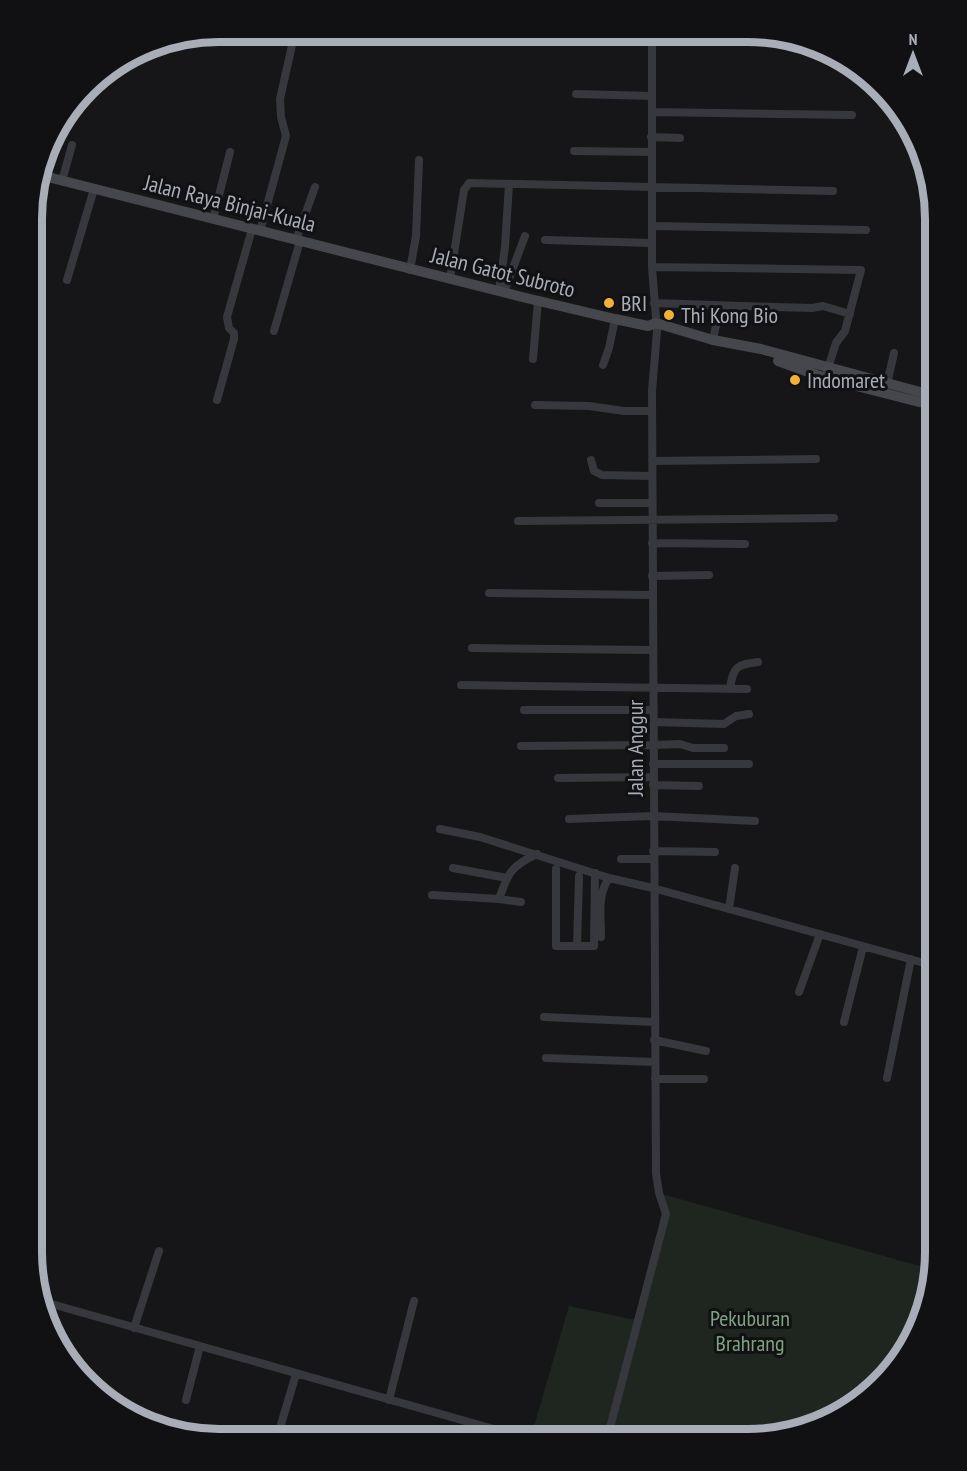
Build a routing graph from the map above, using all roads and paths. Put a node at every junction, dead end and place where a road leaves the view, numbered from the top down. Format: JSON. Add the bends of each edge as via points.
{"nodes":[{"id":1,"x":292,"y":42,"type":"edge"},
{"id":2,"x":652,"y":42,"type":"edge"},
{"id":3,"x":576,"y":94,"type":"dead end"},
{"id":4,"x":652,"y":96,"type":"junction"},
{"id":5,"x":652,"y":112,"type":"junction"},
{"id":6,"x":852,"y":116,"type":"dead end"},
{"id":7,"x":651,"y":137,"type":"junction"},
{"id":8,"x":680,"y":138,"type":"dead end"},
{"id":9,"x":72,"y":145,"type":"dead end"},
{"id":10,"x":574,"y":151,"type":"dead end"},
{"id":11,"x":230,"y":152,"type":"dead end"},
{"id":12,"x":652,"y":152,"type":"junction"},
{"id":13,"x":419,"y":160,"type":"dead end"},
{"id":14,"x":47,"y":177,"type":"edge"},
{"id":15,"x":62,"y":181,"type":"junction"},
{"id":16,"x":509,"y":184,"type":"junction"},
{"id":17,"x":315,"y":187,"type":"dead end"},
{"id":18,"x":652,"y":187,"type":"junction"},
{"id":19,"x":94,"y":189,"type":"junction"},
{"id":20,"x":833,"y":191,"type":"dead end"},
{"id":21,"x":213,"y":219,"type":"junction"},
{"id":22,"x":652,"y":226,"type":"junction"},
{"id":23,"x":256,"y":230,"type":"junction"},
{"id":24,"x":866,"y":230,"type":"dead end"},
{"id":25,"x":525,"y":236,"type":"dead end"},
{"id":26,"x":545,"y":240,"type":"dead end"},
{"id":27,"x":298,"y":241,"type":"junction"},
{"id":28,"x":652,"y":243,"type":"junction"},
{"id":29,"x":652,"y":267,"type":"junction"},
{"id":30,"x":411,"y":270,"type":"junction"},
{"id":31,"x":450,"y":279,"type":"junction"},
{"id":32,"x":67,"y":280,"type":"dead end"},
{"id":33,"x":501,"y":292,"type":"junction"},
{"id":34,"x":538,"y":301,"type":"junction"},
{"id":35,"x":654,"y":303,"type":"junction"},
{"id":36,"x":720,"y":306,"type":"junction"},
{"id":37,"x":850,"y":314,"type":"junction"},
{"id":38,"x":615,"y":319,"type":"junction"},
{"id":39,"x":654,"y":326,"type":"junction"},
{"id":40,"x":274,"y":331,"type":"dead end"},
{"id":41,"x":713,"y":340,"type":"junction"},
{"id":42,"x":760,"y":352,"type":"junction"},
{"id":43,"x":894,"y":353,"type":"dead end"},
{"id":44,"x":533,"y":359,"type":"dead end"},
{"id":45,"x":603,"y":365,"type":"dead end"},
{"id":46,"x":826,"y":373,"type":"junction"},
{"id":47,"x":887,"y":384,"type":"junction"},
{"id":48,"x":925,"y":394,"type":"edge"},
{"id":49,"x":217,"y":400,"type":"dead end"},
{"id":50,"x":925,"y":403,"type":"edge"},
{"id":51,"x":535,"y":405,"type":"dead end"},
{"id":52,"x":652,"y":411,"type":"junction"},
{"id":53,"x":816,"y":459,"type":"dead end"},
{"id":54,"x":591,"y":460,"type":"dead end"},
{"id":55,"x":652,"y":461,"type":"junction"},
{"id":56,"x":652,"y":476,"type":"junction"},
{"id":57,"x":599,"y":503,"type":"dead end"},
{"id":58,"x":652,"y":503,"type":"junction"},
{"id":59,"x":834,"y":518,"type":"dead end"},
{"id":60,"x":652,"y":520,"type":"junction"},
{"id":61,"x":518,"y":521,"type":"dead end"},
{"id":62,"x":652,"y":543,"type":"junction"},
{"id":63,"x":745,"y":544,"type":"dead end"},
{"id":64,"x":708,"y":575,"type":"dead end"},
{"id":65,"x":652,"y":576,"type":"junction"},
{"id":66,"x":489,"y":593,"type":"dead end"},
{"id":67,"x":652,"y":595,"type":"junction"},
{"id":68,"x":472,"y":648,"type":"dead end"},
{"id":69,"x":652,"y":650,"type":"junction"},
{"id":70,"x":758,"y":662,"type":"dead end"},
{"id":71,"x":461,"y":685,"type":"dead end"},
{"id":72,"x":730,"y":688,"type":"junction"},
{"id":73,"x":652,"y":689,"type":"junction"},
{"id":74,"x":747,"y":689,"type":"dead end"},
{"id":75,"x":524,"y":710,"type":"dead end"},
{"id":76,"x":652,"y":710,"type":"junction"},
{"id":77,"x":749,"y":714,"type":"dead end"},
{"id":78,"x":652,"y":722,"type":"junction"},
{"id":79,"x":521,"y":746,"type":"dead end"},
{"id":80,"x":653,"y":746,"type":"junction"},
{"id":81,"x":724,"y":748,"type":"dead end"},
{"id":82,"x":653,"y":764,"type":"junction"},
{"id":83,"x":749,"y":764,"type":"dead end"},
{"id":84,"x":558,"y":778,"type":"dead end"},
{"id":85,"x":653,"y":781,"type":"junction"},
{"id":86,"x":699,"y":786,"type":"dead end"},
{"id":87,"x":653,"y":816,"type":"junction"},
{"id":88,"x":569,"y":819,"type":"dead end"},
{"id":89,"x":755,"y":821,"type":"dead end"},
{"id":90,"x":440,"y":829,"type":"dead end"},
{"id":91,"x":715,"y":852,"type":"dead end"},
{"id":92,"x":537,"y":854,"type":"junction"},
{"id":93,"x":653,"y":855,"type":"junction"},
{"id":94,"x":621,"y":859,"type":"dead end"},
{"id":95,"x":453,"y":868,"type":"dead end"},
{"id":96,"x":735,"y":868,"type":"dead end"},
{"id":97,"x":556,"y":869,"type":"dead end"},
{"id":98,"x":596,"y":873,"type":"junction"},
{"id":99,"x":579,"y":876,"type":"dead end"},
{"id":100,"x":507,"y":878,"type":"junction"},
{"id":101,"x":609,"y":878,"type":"junction"},
{"id":102,"x":653,"y":888,"type":"junction"},
{"id":103,"x":432,"y":894,"type":"dead end"},
{"id":104,"x":499,"y":899,"type":"junction"},
{"id":105,"x":521,"y":902,"type":"dead end"},
{"id":106,"x":729,"y":909,"type":"junction"},
{"id":107,"x":820,"y":934,"type":"junction"},
{"id":108,"x":601,"y":937,"type":"dead end"},
{"id":109,"x":577,"y":946,"type":"junction"},
{"id":110,"x":863,"y":947,"type":"junction"},
{"id":111,"x":911,"y":959,"type":"junction"},
{"id":112,"x":925,"y":963,"type":"edge"},
{"id":113,"x":799,"y":992,"type":"dead end"},
{"id":114,"x":544,"y":1017,"type":"dead end"},
{"id":115,"x":654,"y":1022,"type":"junction"},
{"id":116,"x":844,"y":1022,"type":"dead end"},
{"id":117,"x":654,"y":1040,"type":"junction"},
{"id":118,"x":706,"y":1051,"type":"dead end"},
{"id":119,"x":546,"y":1058,"type":"dead end"},
{"id":120,"x":655,"y":1062,"type":"junction"},
{"id":121,"x":886,"y":1078,"type":"dead end"},
{"id":122,"x":655,"y":1079,"type":"junction"},
{"id":123,"x":704,"y":1079,"type":"dead end"},
{"id":124,"x":159,"y":1251,"type":"dead end"},
{"id":125,"x":414,"y":1300,"type":"dead end"},
{"id":126,"x":50,"y":1304,"type":"edge"},
{"id":127,"x":134,"y":1328,"type":"junction"},
{"id":128,"x":200,"y":1346,"type":"junction"},
{"id":129,"x":296,"y":1374,"type":"junction"},
{"id":130,"x":186,"y":1400,"type":"dead end"},
{"id":131,"x":389,"y":1400,"type":"junction"},
{"id":132,"x":280,"y":1429,"type":"edge"},
{"id":133,"x":493,"y":1429,"type":"edge"},
{"id":134,"x":610,"y":1429,"type":"edge"}],
"edges":[{"from":1,"to":23,"type":"street","via":[[280,99],[286,136]]},
{"from":2,"to":4,"type":"street","name":"Jalan Anggur"},
{"from":3,"to":4,"type":"street"},
{"from":4,"to":5,"type":"street","name":"Jalan Anggur"},
{"from":5,"to":6,"type":"street"},
{"from":5,"to":7,"type":"street","name":"Jalan Anggur"},
{"from":7,"to":8,"type":"street"},
{"from":7,"to":12,"type":"street","name":"Jalan Anggur"},
{"from":9,"to":15,"type":"street"},
{"from":10,"to":12,"type":"street"},
{"from":11,"to":21,"type":"street"},
{"from":12,"to":18,"type":"street","name":"Jalan Anggur"},
{"from":13,"to":30,"type":"street"},
{"from":14,"to":15,"type":"main road","name":"Jalan Raya Binjai-Kuala"},
{"from":15,"to":19,"type":"main road","name":"Jalan Raya Binjai-Kuala"},
{"from":16,"to":18,"type":"street"},
{"from":16,"to":31,"type":"street","via":[[472,183],[465,187]]},
{"from":16,"to":33,"type":"street"},
{"from":17,"to":27,"type":"street"},
{"from":18,"to":20,"type":"street"},
{"from":18,"to":22,"type":"street","name":"Jalan Anggur"},
{"from":19,"to":21,"type":"main road","name":"Jalan Raya Binjai-Kuala"},
{"from":19,"to":32,"type":"street"},
{"from":21,"to":23,"type":"main road","name":"Jalan Raya Binjai-Kuala"},
{"from":22,"to":24,"type":"street"},
{"from":22,"to":28,"type":"street","name":"Jalan Anggur"},
{"from":23,"to":27,"type":"main road","name":"Jalan Raya Binjai-Kuala"},
{"from":23,"to":49,"type":"street","via":[[227,317],[234,339]]},
{"from":25,"to":33,"type":"street"},
{"from":26,"to":28,"type":"street"},
{"from":27,"to":30,"type":"main road","name":"Jalan Raya Binjai-Kuala"},
{"from":27,"to":40,"type":"street"},
{"from":28,"to":29,"type":"street","name":"Jalan Anggur"},
{"from":29,"to":35,"type":"street","name":"Jalan Anggur"},
{"from":29,"to":37,"type":"street","via":[[861,270]]},
{"from":30,"to":31,"type":"main road","name":"Jalan Gatot Subroto"},
{"from":31,"to":33,"type":"main road","name":"Jalan Gatot Subroto"},
{"from":33,"to":34,"type":"main road","name":"Jalan Gatot Subroto"},
{"from":34,"to":38,"type":"main road","name":"Jalan Gatot Subroto"},
{"from":34,"to":44,"type":"street"},
{"from":35,"to":36,"type":"street"},
{"from":35,"to":39,"type":"street","name":"Jalan Anggur"},
{"from":36,"to":37,"type":"street","via":[[823,306]]},
{"from":36,"to":41,"type":"street"},
{"from":37,"to":46,"type":"street"},
{"from":38,"to":39,"type":"main road","name":"Jalan Gatot Subroto"},
{"from":38,"to":45,"type":"street"},
{"from":39,"to":41,"type":"main road","name":"Jalan Gatot Subroto"},
{"from":39,"to":42,"type":"main road"},
{"from":39,"to":52,"type":"street","name":"Jalan Anggur"},
{"from":41,"to":42,"type":"main road","name":"Jalan Gatot Subroto"},
{"from":42,"to":46,"type":"main road","name":"Jalan Gatot Subroto"},
{"from":43,"to":47,"type":"street"},
{"from":46,"to":47,"type":"main road","name":"Jalan Gatot Subroto"},
{"from":46,"to":50,"type":"main road"},
{"from":47,"to":48,"type":"main road","name":"Jalan Gatot Subroto"},
{"from":51,"to":52,"type":"street"},
{"from":52,"to":55,"type":"street","name":"Jalan Anggur"},
{"from":53,"to":55,"type":"street"},
{"from":54,"to":56,"type":"street","via":[[594,471],[602,475]]},
{"from":55,"to":56,"type":"street","name":"Jalan Anggur"},
{"from":56,"to":58,"type":"street","name":"Jalan Anggur"},
{"from":57,"to":58,"type":"street"},
{"from":58,"to":60,"type":"street","name":"Jalan Anggur"},
{"from":59,"to":60,"type":"street"},
{"from":60,"to":61,"type":"street"},
{"from":60,"to":62,"type":"street","name":"Jalan Anggur"},
{"from":62,"to":63,"type":"street"},
{"from":62,"to":65,"type":"street","name":"Jalan Anggur"},
{"from":64,"to":65,"type":"street"},
{"from":65,"to":67,"type":"street","name":"Jalan Anggur"},
{"from":66,"to":67,"type":"street"},
{"from":67,"to":69,"type":"street","name":"Jalan Anggur"},
{"from":68,"to":69,"type":"street"},
{"from":69,"to":73,"type":"street","name":"Jalan Anggur"},
{"from":70,"to":72,"type":"street","via":[[739,665]]},
{"from":71,"to":73,"type":"street"},
{"from":72,"to":73,"type":"street"},
{"from":72,"to":74,"type":"street"},
{"from":73,"to":76,"type":"street","name":"Jalan Anggur"},
{"from":75,"to":76,"type":"street"},
{"from":76,"to":78,"type":"street","name":"Jalan Anggur"},
{"from":77,"to":78,"type":"street","via":[[724,724]]},
{"from":78,"to":80,"type":"street","name":"Jalan Anggur"},
{"from":79,"to":80,"type":"street"},
{"from":80,"to":81,"type":"street"},
{"from":80,"to":82,"type":"street","name":"Jalan Anggur"},
{"from":82,"to":83,"type":"street"},
{"from":82,"to":85,"type":"street","name":"Jalan Anggur"},
{"from":84,"to":85,"type":"street"},
{"from":85,"to":86,"type":"street"},
{"from":85,"to":87,"type":"street","name":"Jalan Anggur"},
{"from":87,"to":88,"type":"street"},
{"from":87,"to":89,"type":"street"},
{"from":87,"to":93,"type":"street","name":"Jalan Anggur"},
{"from":90,"to":92,"type":"street"},
{"from":91,"to":93,"type":"street"},
{"from":92,"to":98,"type":"street"},
{"from":92,"to":100,"type":"street","via":[[519,862]]},
{"from":93,"to":94,"type":"street"},
{"from":93,"to":102,"type":"street","name":"Jalan Anggur"},
{"from":95,"to":100,"type":"street"},
{"from":96,"to":106,"type":"street"},
{"from":97,"to":109,"type":"street","via":[[556,946]]},
{"from":98,"to":101,"type":"street"},
{"from":98,"to":109,"type":"street","via":[[594,946]]},
{"from":99,"to":109,"type":"street"},
{"from":100,"to":104,"type":"street"},
{"from":101,"to":102,"type":"street"},
{"from":101,"to":108,"type":"street","via":[[601,895]]},
{"from":102,"to":106,"type":"street"},
{"from":102,"to":115,"type":"street","name":"Jalan Anggur"},
{"from":103,"to":104,"type":"street"},
{"from":104,"to":105,"type":"street"},
{"from":106,"to":107,"type":"street"},
{"from":107,"to":110,"type":"street"},
{"from":107,"to":113,"type":"street"},
{"from":110,"to":111,"type":"street"},
{"from":110,"to":116,"type":"street"},
{"from":111,"to":112,"type":"street"},
{"from":111,"to":121,"type":"street"},
{"from":114,"to":115,"type":"street"},
{"from":115,"to":117,"type":"street","name":"Jalan Anggur"},
{"from":117,"to":118,"type":"street"},
{"from":117,"to":120,"type":"street","name":"Jalan Anggur"},
{"from":119,"to":120,"type":"street"},
{"from":120,"to":122,"type":"street","name":"Jalan Anggur"},
{"from":122,"to":123,"type":"street"},
{"from":122,"to":134,"type":"street","name":"Jalan Anggur","via":[[656,1173],[665,1218]]},
{"from":124,"to":127,"type":"street"},
{"from":125,"to":131,"type":"street"},
{"from":126,"to":127,"type":"street"},
{"from":127,"to":128,"type":"street"},
{"from":128,"to":129,"type":"street"},
{"from":128,"to":130,"type":"street"},
{"from":129,"to":131,"type":"street"},
{"from":129,"to":132,"type":"street"},
{"from":131,"to":133,"type":"street"}]}
